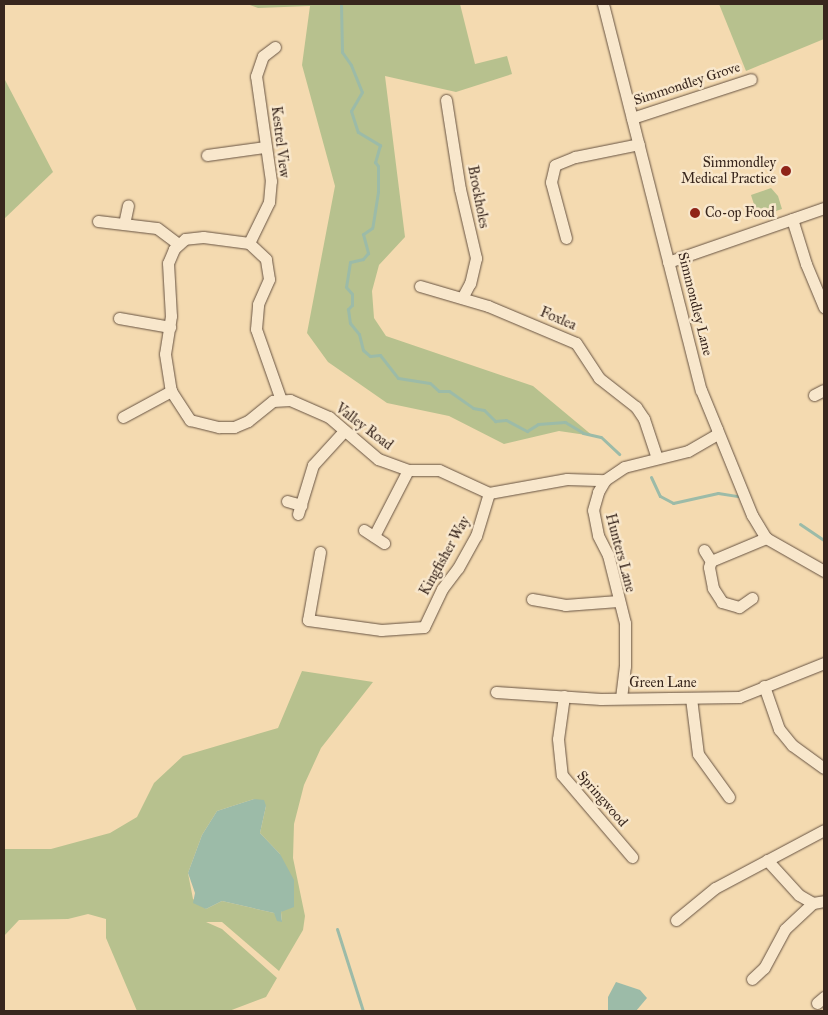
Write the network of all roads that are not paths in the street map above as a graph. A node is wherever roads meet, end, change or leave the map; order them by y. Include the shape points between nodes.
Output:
1 (603, 4) edge
2 (275, 47) dead end
3 (751, 79) dead end
4 (446, 100) dead end
5 (632, 118) junction
6 (639, 144) junction
7 (265, 146) junction
8 (207, 155) dead end
9 (128, 205) dead end
10 (824, 208) edge
11 (792, 219) junction
12 (98, 221) dead end
13 (124, 224) junction
14 (566, 238) dead end
15 (178, 244) junction
16 (250, 244) junction
17 (668, 262) junction
18 (420, 286) dead end
19 (462, 298) junction
20 (824, 307) edge
21 (118, 318) dead end
22 (170, 327) junction
23 (171, 391) junction
24 (281, 400) junction
25 (123, 418) dead end
26 (344, 431) junction
27 (718, 434) junction
28 (656, 458) junction
29 (408, 470) junction
30 (604, 480) junction
31 (489, 493) junction
32 (287, 501) dead end
33 (374, 536) dead end
34 (766, 538) junction
35 (704, 550) dead end
36 (320, 552) dead end
37 (711, 561) junction
38 (824, 571) edge
39 (752, 598) dead end
40 (532, 600) dead end
41 (618, 601) junction
42 (824, 663) edge
43 (764, 686) junction
44 (496, 692) dead end
45 (564, 696) junction
46 (621, 698) junction
47 (691, 698) junction
48 (824, 768) edge
49 (729, 797) dead end
50 (824, 830) edge
51 (632, 857) dead end
52 (767, 860) junction
53 (819, 902) edge
54 (676, 920) dead end
55 (752, 979) dead end

1 - 5 street, Simmondley Lane
2 - 7 street, Kestrel View via 263,56 256,76
3 - 5 street, Simmondley Grove
4 - 19 street, Brockholes via 460,189 476,258 470,283
5 - 6 street, Simmondley Lane
6 - 14 street via 574,157 555,165 550,173 551,182
6 - 17 street, Simmondley Lane
7 - 8 street
7 - 16 street, Kestrel View via 272,181 268,202
9 - 13 street
10 - 11 street
11 - 17 street
11 - 20 street
12 - 13 street
13 - 15 street via 157,228
15 - 16 street via 193,237
15 - 22 street via 168,263
16 - 24 street via 266,259 269,269 269,280 258,304 256,329
17 - 27 street, Simmondley Lane via 701,390
18 - 19 street, Foxlea
19 - 28 street, Foxlea via 576,342 599,378 630,400 640,413
21 - 22 street
22 - 23 street via 165,354
23 - 24 street via 190,420 219,427 234,427 248,421 273,401
23 - 25 street
24 - 26 street, Valley Road via 296,401 312,408 329,417
26 - 29 street, Valley Road via 378,459
26 - 32 street via 313,466 300,510
27 - 28 street via 688,451
27 - 34 street, Simmondley Lane via 752,515
28 - 30 street via 624,467
29 - 31 street, Valley Road via 439,470
29 - 33 street
30 - 31 street via 567,479
30 - 41 street, Hunters Lane via 593,510 598,535 608,555
31 - 36 street, Kingfisher Way via 476,536 442,589 424,627 381,630 308,620
34 - 37 street
34 - 38 street, Simmondley Lane
35 - 37 street
37 - 39 street via 713,588 722,602 739,606
40 - 41 street via 565,605
41 - 46 street, Hunters Lane via 625,622 626,666
42 - 43 street, Green Lane
43 - 47 street, Green Lane via 739,697
43 - 48 street via 779,730 792,745
44 - 45 street, Green Lane
45 - 46 street, Green Lane
45 - 51 street, Springwood via 558,739 562,775
46 - 47 street, Green Lane
47 - 49 street via 698,754
50 - 52 street
52 - 53 street via 782,879
52 - 54 street via 716,888
53 - 55 street via 785,929 764,968

